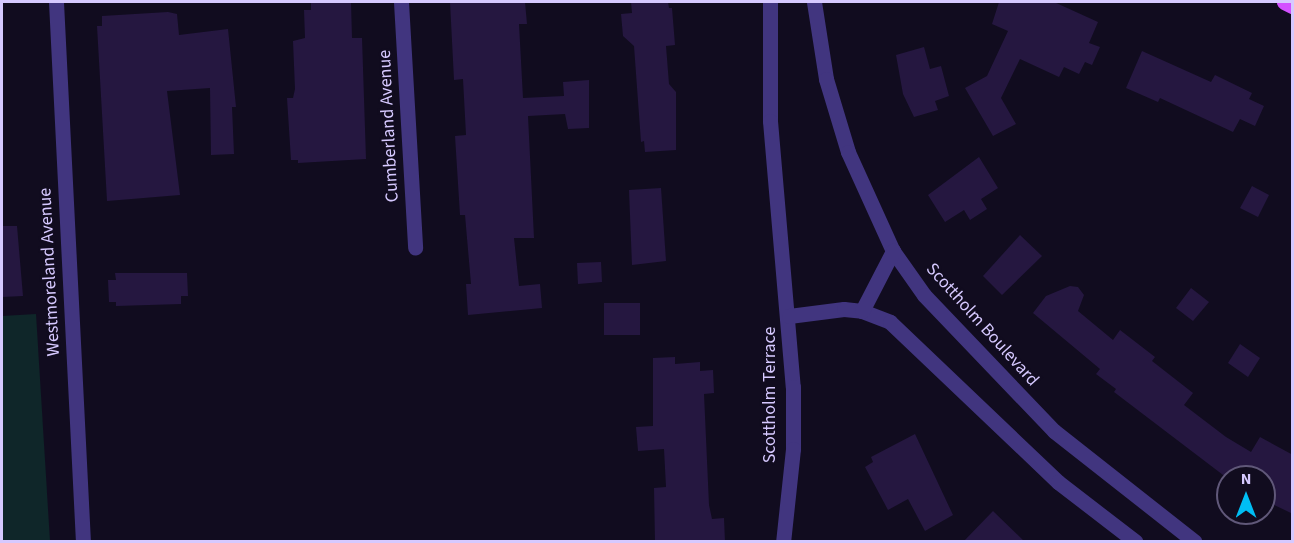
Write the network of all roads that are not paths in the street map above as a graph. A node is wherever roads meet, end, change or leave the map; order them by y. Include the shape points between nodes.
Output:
1 (56, 2) edge
2 (402, 2) edge
3 (770, 2) edge
4 (814, 2) edge
5 (1284, 2) edge
6 (1293, 6) edge
7 (415, 248) dead end
8 (892, 251) junction
9 (862, 311) junction
10 (789, 316) junction
11 (786, 509) junction
12 (83, 542) edge
13 (783, 542) edge
14 (792, 542) edge
15 (1136, 542) edge
16 (1195, 542) edge

1 - 12 street, Westmoreland Avenue
2 - 7 street, Cumberland Avenue
3 - 10 street via 770,121
4 - 8 street, Scottholm Boulevard via 826,79 848,152
5 - 6 main road
8 - 9 street
8 - 16 street, Scottholm Boulevard via 924,295 1054,431
9 - 10 street, Scottholm Terrace via 844,309
9 - 15 street via 890,322 1058,482
10 - 11 street, Scottholm Terrace via 793,449
11 - 13 street, Scottholm Terrace
11 - 14 street

